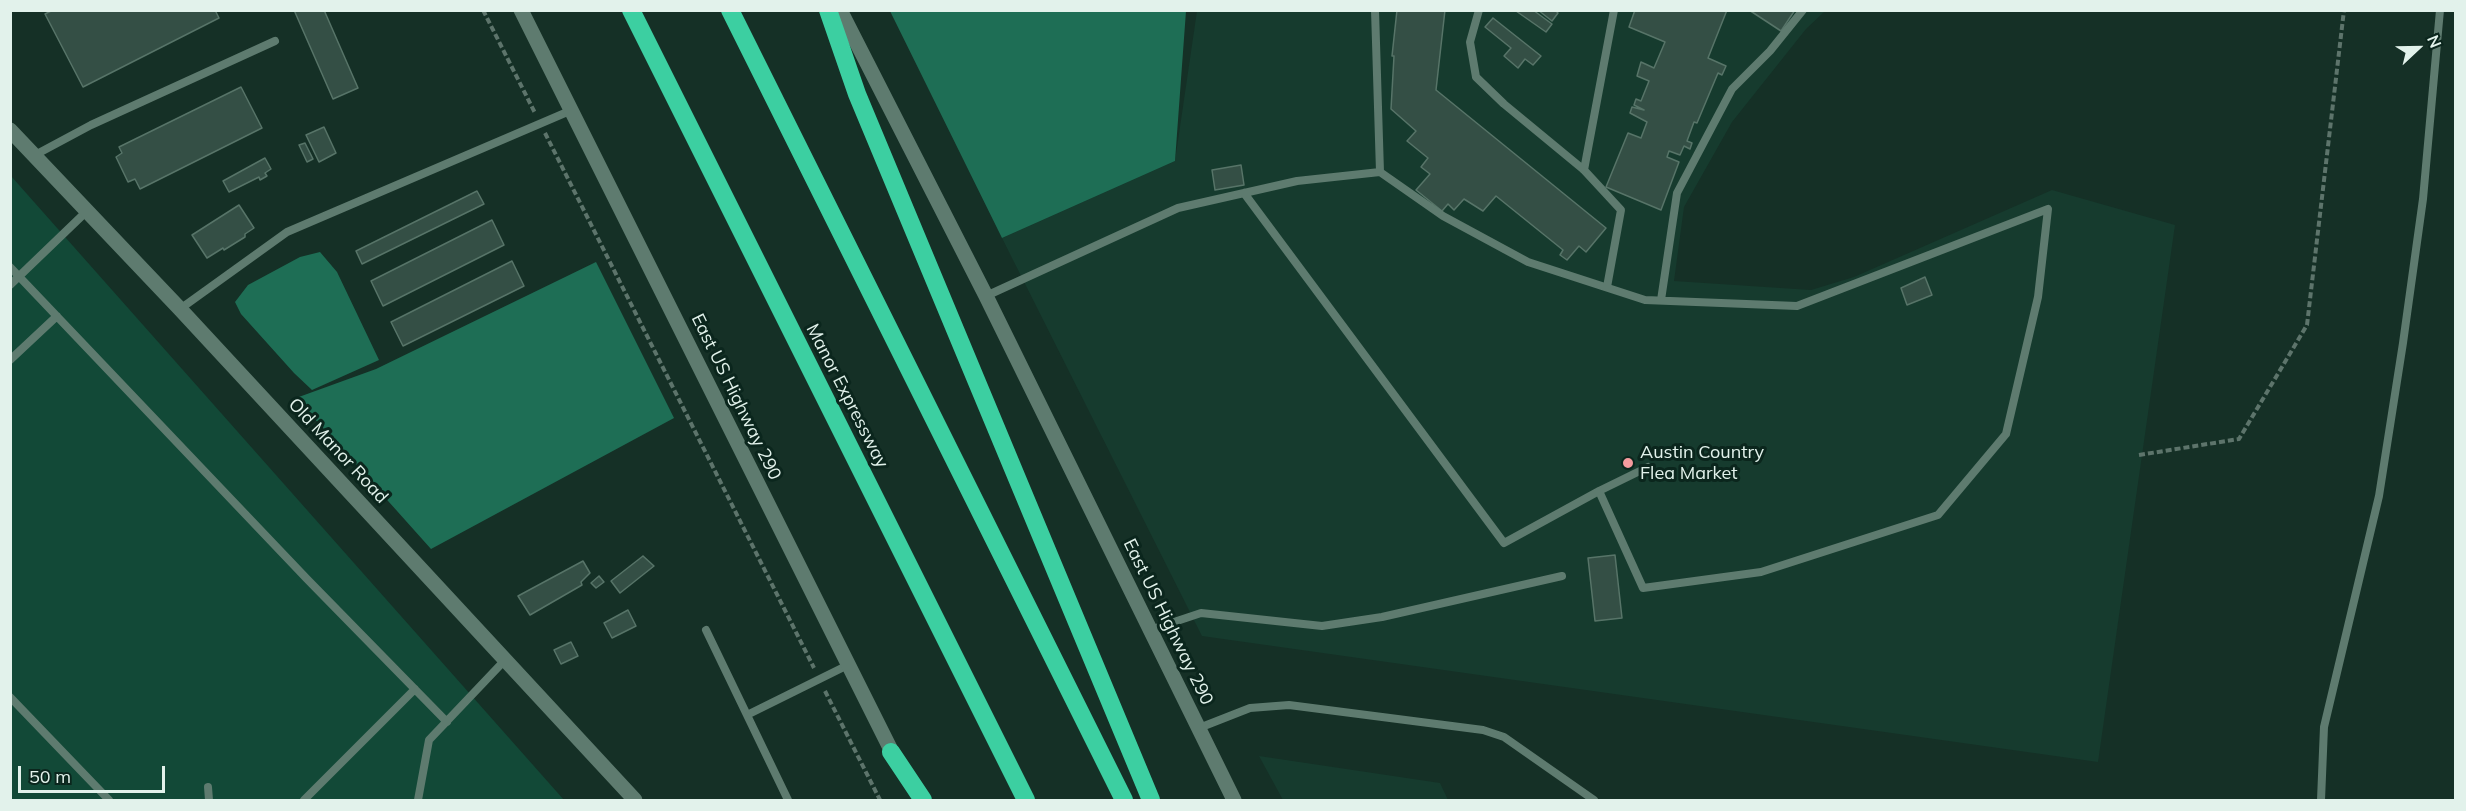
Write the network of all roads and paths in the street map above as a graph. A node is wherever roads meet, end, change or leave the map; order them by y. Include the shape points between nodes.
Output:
1 (483, 10) edge
2 (521, 10) edge
3 (631, 10) edge
4 (730, 10) edge
5 (828, 10) edge
6 (840, 10) edge
7 (1375, 10) edge
8 (1479, 10) edge
9 (1614, 10) edge
10 (1803, 10) edge
11 (2344, 10) edge
12 (2440, 10) edge
13 (274, 41) dead end
14 (572, 110) junction
15 (541, 124) junction
16 (10, 129) edge
17 (35, 155) junction
18 (1584, 170) junction
19 (1380, 172) junction
20 (1244, 193) junction
21 (87, 211) junction
22 (10, 267) edge
23 (19, 277) junction
24 (10, 285) edge
25 (1607, 287) junction
26 (986, 296) junction
27 (1660, 300) junction
28 (180, 309) junction
29 (57, 316) junction
30 (10, 360) edge
31 (2139, 455) dead end
32 (1648, 467) dead end
33 (1599, 490) junction
34 (1562, 576) dead end
35 (706, 630) dead end
36 (1150, 630) junction
37 (505, 660) junction
38 (848, 665) junction
39 (819, 679) junction
40 (415, 689) junction
41 (10, 697) edge
42 (747, 715) junction
43 (447, 722) junction
44 (1199, 728) junction
45 (891, 752) junction
46 (208, 787) dead end
47 (109, 801) edge
48 (210, 801) edge
49 (304, 801) edge
50 (418, 801) edge
51 (634, 801) edge
52 (788, 801) edge
53 (880, 801) edge
54 (916, 801) edge
55 (923, 801) edge
56 (1026, 801) edge
57 (1124, 801) edge
58 (1151, 801) edge
59 (1234, 801) edge
60 (1594, 801) edge
61 (2321, 801) edge

1 - 15 path
2 - 14 main road, East US Highway 290
3 - 56 highway, Manor Expressway
4 - 57 highway
5 - 58 highway via 857,94
6 - 26 main road, East US Highway 290
7 - 19 lane
8 - 18 lane via 1470,42 1476,77
9 - 18 lane
10 - 27 lane via 1770,51 1732,88 1677,193
11 - 31 path via 2307,325 2239,440
12 - 61 lane via 2403,343 2379,496 2324,727
13 - 17 lane
14 - 15 lane
14 - 38 main road, East US Highway 290
15 - 28 lane via 287,232
15 - 39 path
16 - 17 main road, Old Manor Road
17 - 21 main road, Old Manor Road
18 - 25 lane via 1621,210
19 - 20 lane via 1297,181
19 - 25 lane via 1443,216 1528,262
20 - 26 lane via 1178,208
20 - 33 lane via 1504,543
21 - 23 lane
21 - 28 main road, Old Manor Road
22 - 23 lane
23 - 24 lane
23 - 29 lane
25 - 27 lane via 1645,300
26 - 36 main road, East US Highway 290
27 - 33 lane via 1797,306 2048,209 2038,297 2006,434 1938,515 1761,572 1643,588
28 - 37 main road, Old Manor Road
29 - 30 lane
29 - 40 lane
32 - 33 lane
34 - 36 lane via 1382,617 1322,626 1201,613
35 - 42 lane
36 - 44 main road, East US Highway 290
37 - 43 lane
37 - 51 main road, Old Manor Road
38 - 39 lane
38 - 45 main road, East US Highway 290
39 - 42 lane
39 - 53 path
40 - 43 lane
40 - 49 lane
41 - 47 lane
42 - 52 lane
43 - 50 lane via 429,740
44 - 59 main road, East US Highway 290
44 - 60 lane via 1250,708 1289,705 1483,730 1504,737
45 - 54 main road, East US Highway 290
45 - 55 highway
46 - 48 lane

